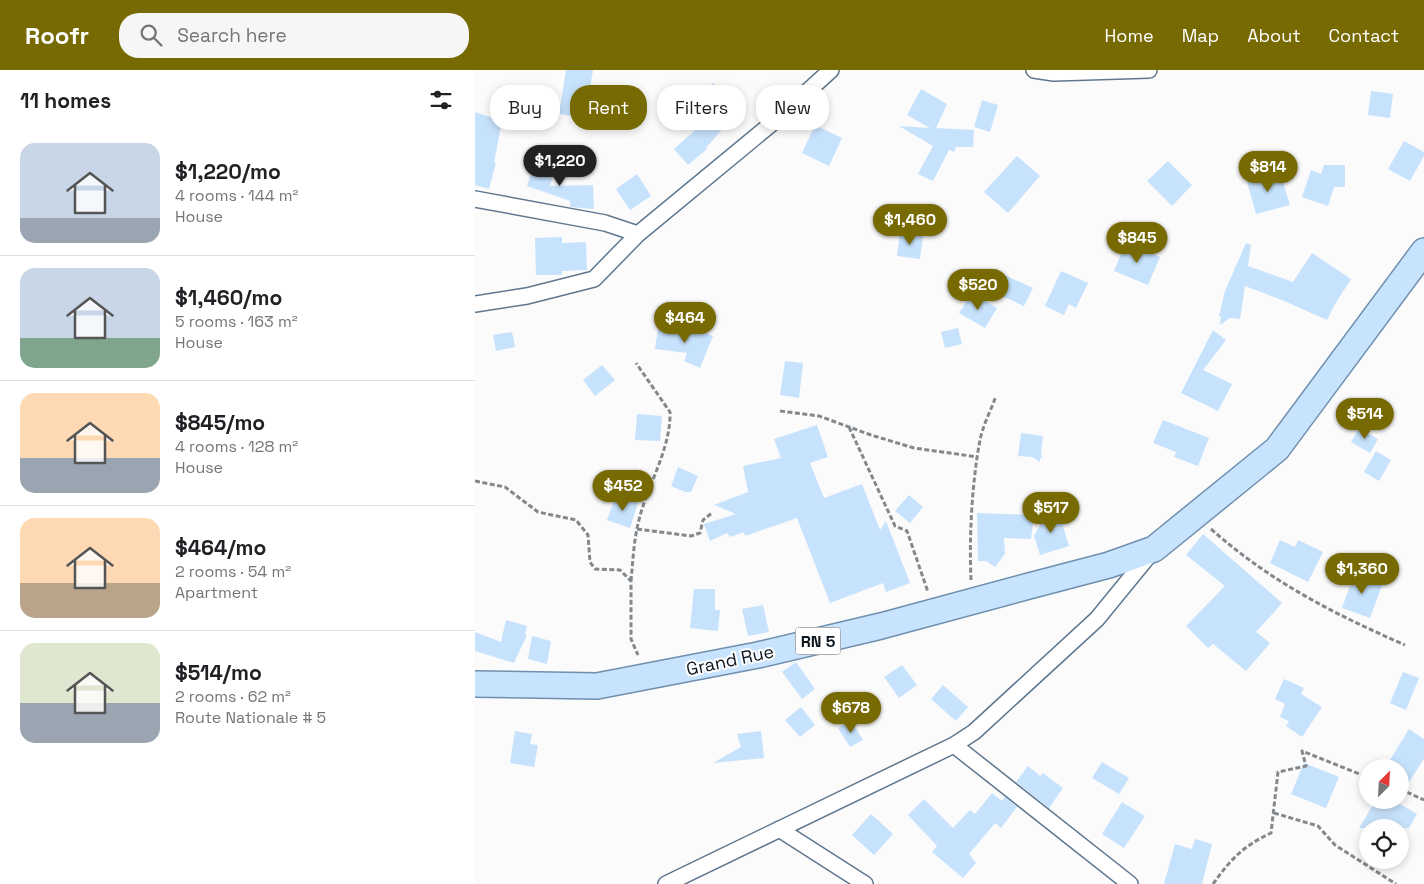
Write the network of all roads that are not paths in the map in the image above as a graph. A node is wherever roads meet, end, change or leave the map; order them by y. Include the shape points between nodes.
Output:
1 (831, 70) edge
2 (1034, 70) edge
3 (1149, 70) edge
4 (475, 199) edge
5 (637, 234) junction
6 (1424, 251) edge
7 (475, 304) edge
8 (1154, 549) junction
9 (475, 684) edge
10 (954, 745) junction
11 (779, 829) junction
12 (666, 884) edge
13 (865, 884) edge
14 (1130, 884) edge

1 - 5 street via 776,120
2 - 3 street via 1054,73
4 - 5 street via 605,223
5 - 7 street via 594,279 527,296
6 - 8 main road, RN 5 via 1277,449
8 - 9 main road, Grand Rue / RN 5 via 1109,565 972,602 758,655 597,686
8 - 10 street via 1097,620 974,732
10 - 11 street
10 - 14 street
11 - 12 street
11 - 13 street

